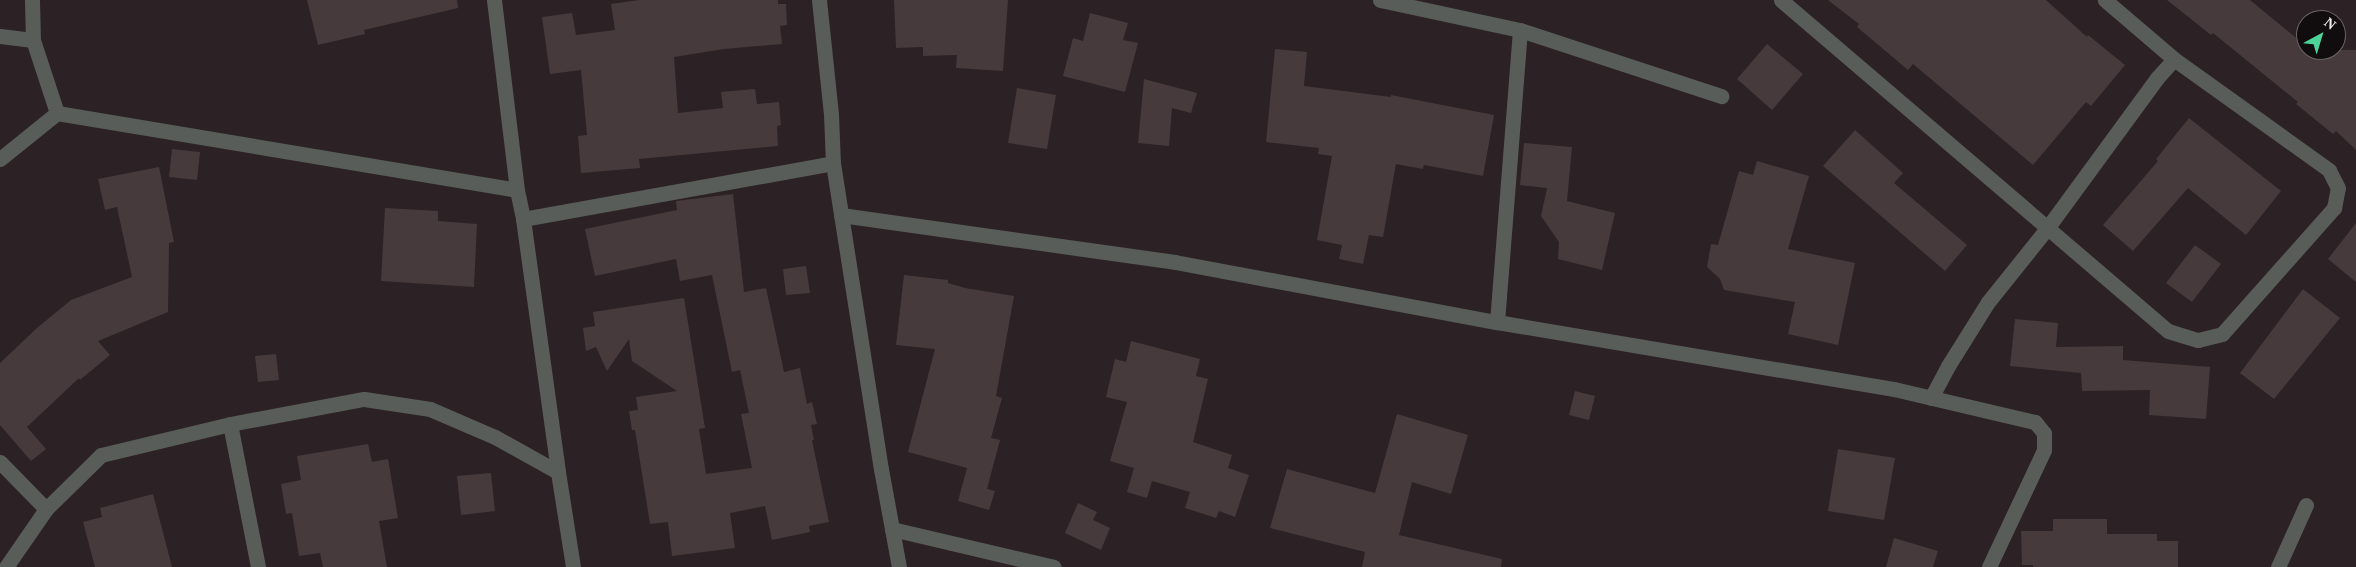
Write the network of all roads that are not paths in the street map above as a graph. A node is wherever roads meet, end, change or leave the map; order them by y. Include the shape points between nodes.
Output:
1 (32, 0) edge
2 (494, 0) edge
3 (819, 0) edge
4 (1380, 0) edge
5 (1782, 0) edge
6 (2105, 0) edge
7 (1520, 30) junction
8 (0, 36) edge
9 (34, 40) junction
10 (2174, 59) junction
11 (1721, 96) dead end
12 (57, 113) junction
13 (0, 159) edge
14 (833, 163) junction
15 (517, 190) junction
16 (840, 215) junction
17 (523, 219) junction
18 (2048, 227) junction
19 (1497, 322) junction
20 (1932, 398) junction
21 (230, 424) junction
22 (0, 462) edge
23 (558, 472) junction
24 (2306, 505) dead end
25 (46, 509) junction
26 (892, 529) junction
27 (6, 567) edge
28 (258, 567) edge
29 (573, 567) edge
30 (899, 567) edge
31 (1054, 567) edge
32 (1989, 567) edge
33 (2278, 567) edge

1 - 9 street
2 - 15 street
3 - 14 street
4 - 7 street
5 - 18 street
6 - 10 street
7 - 11 street
7 - 19 street
8 - 9 street
9 - 12 street
10 - 18 street
10 - 18 street via 2329,170 2338,188 2334,208 2222,334 2198,340 2168,330
12 - 13 street
12 - 15 street
14 - 16 street
14 - 17 street
15 - 17 street
16 - 19 street via 1175,262
16 - 26 street
17 - 23 street
18 - 20 street via 1988,302
19 - 20 street
20 - 32 street via 2034,422 2044,433 2044,450
21 - 23 street via 364,399 430,409 495,437
21 - 25 street via 101,455
21 - 28 street
22 - 25 street
23 - 29 street
24 - 33 street
25 - 27 street
26 - 30 street
26 - 31 street

